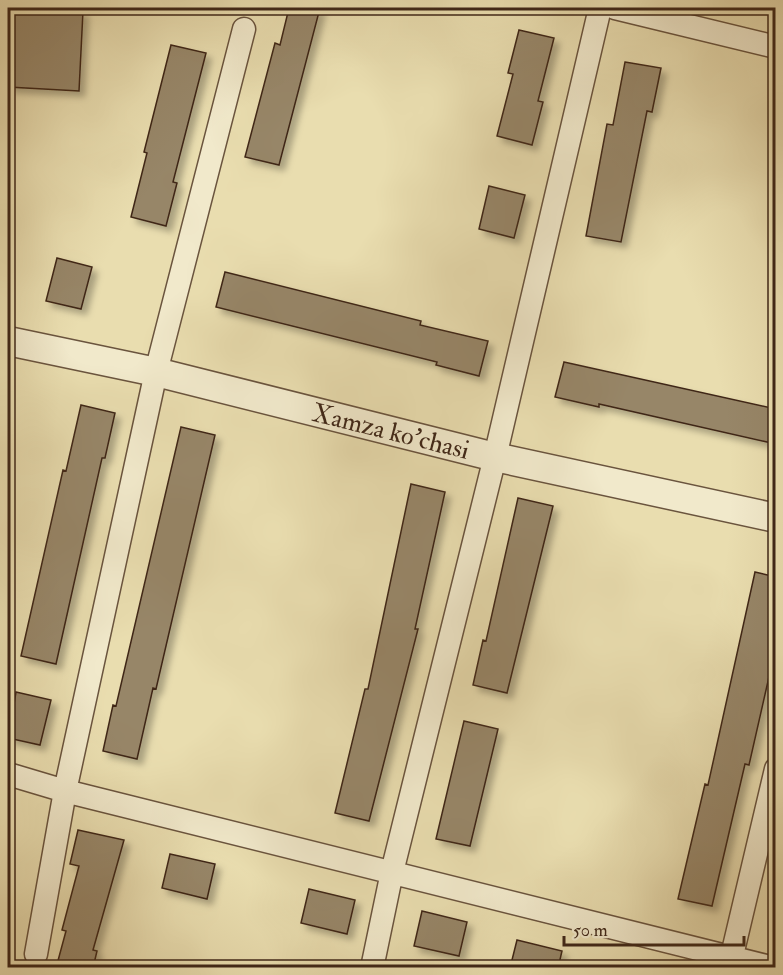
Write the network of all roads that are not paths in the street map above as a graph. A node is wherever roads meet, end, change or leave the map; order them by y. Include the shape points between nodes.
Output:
1 (600, 8) edge
2 (615, 8) edge
3 (244, 29) dead end
4 (776, 47) edge
5 (8, 341) edge
6 (156, 372) junction
7 (495, 456) junction
8 (776, 518) edge
9 (776, 769) edge
10 (8, 774) edge
11 (65, 791) junction
12 (392, 872) junction
13 (36, 954) dead end
14 (730, 961) edge
15 (372, 968) edge
16 (774, 968) edge

1 - 7 street
2 - 4 street
3 - 6 street
5 - 6 street, Xamza ko'chasi
6 - 7 street, Xamza ko'chasi
6 - 11 street
7 - 8 street, Xamza ko'chasi
7 - 12 street
9 - 14 street
10 - 11 street
11 - 12 street
11 - 13 street
12 - 14 street
12 - 15 street
14 - 16 street

